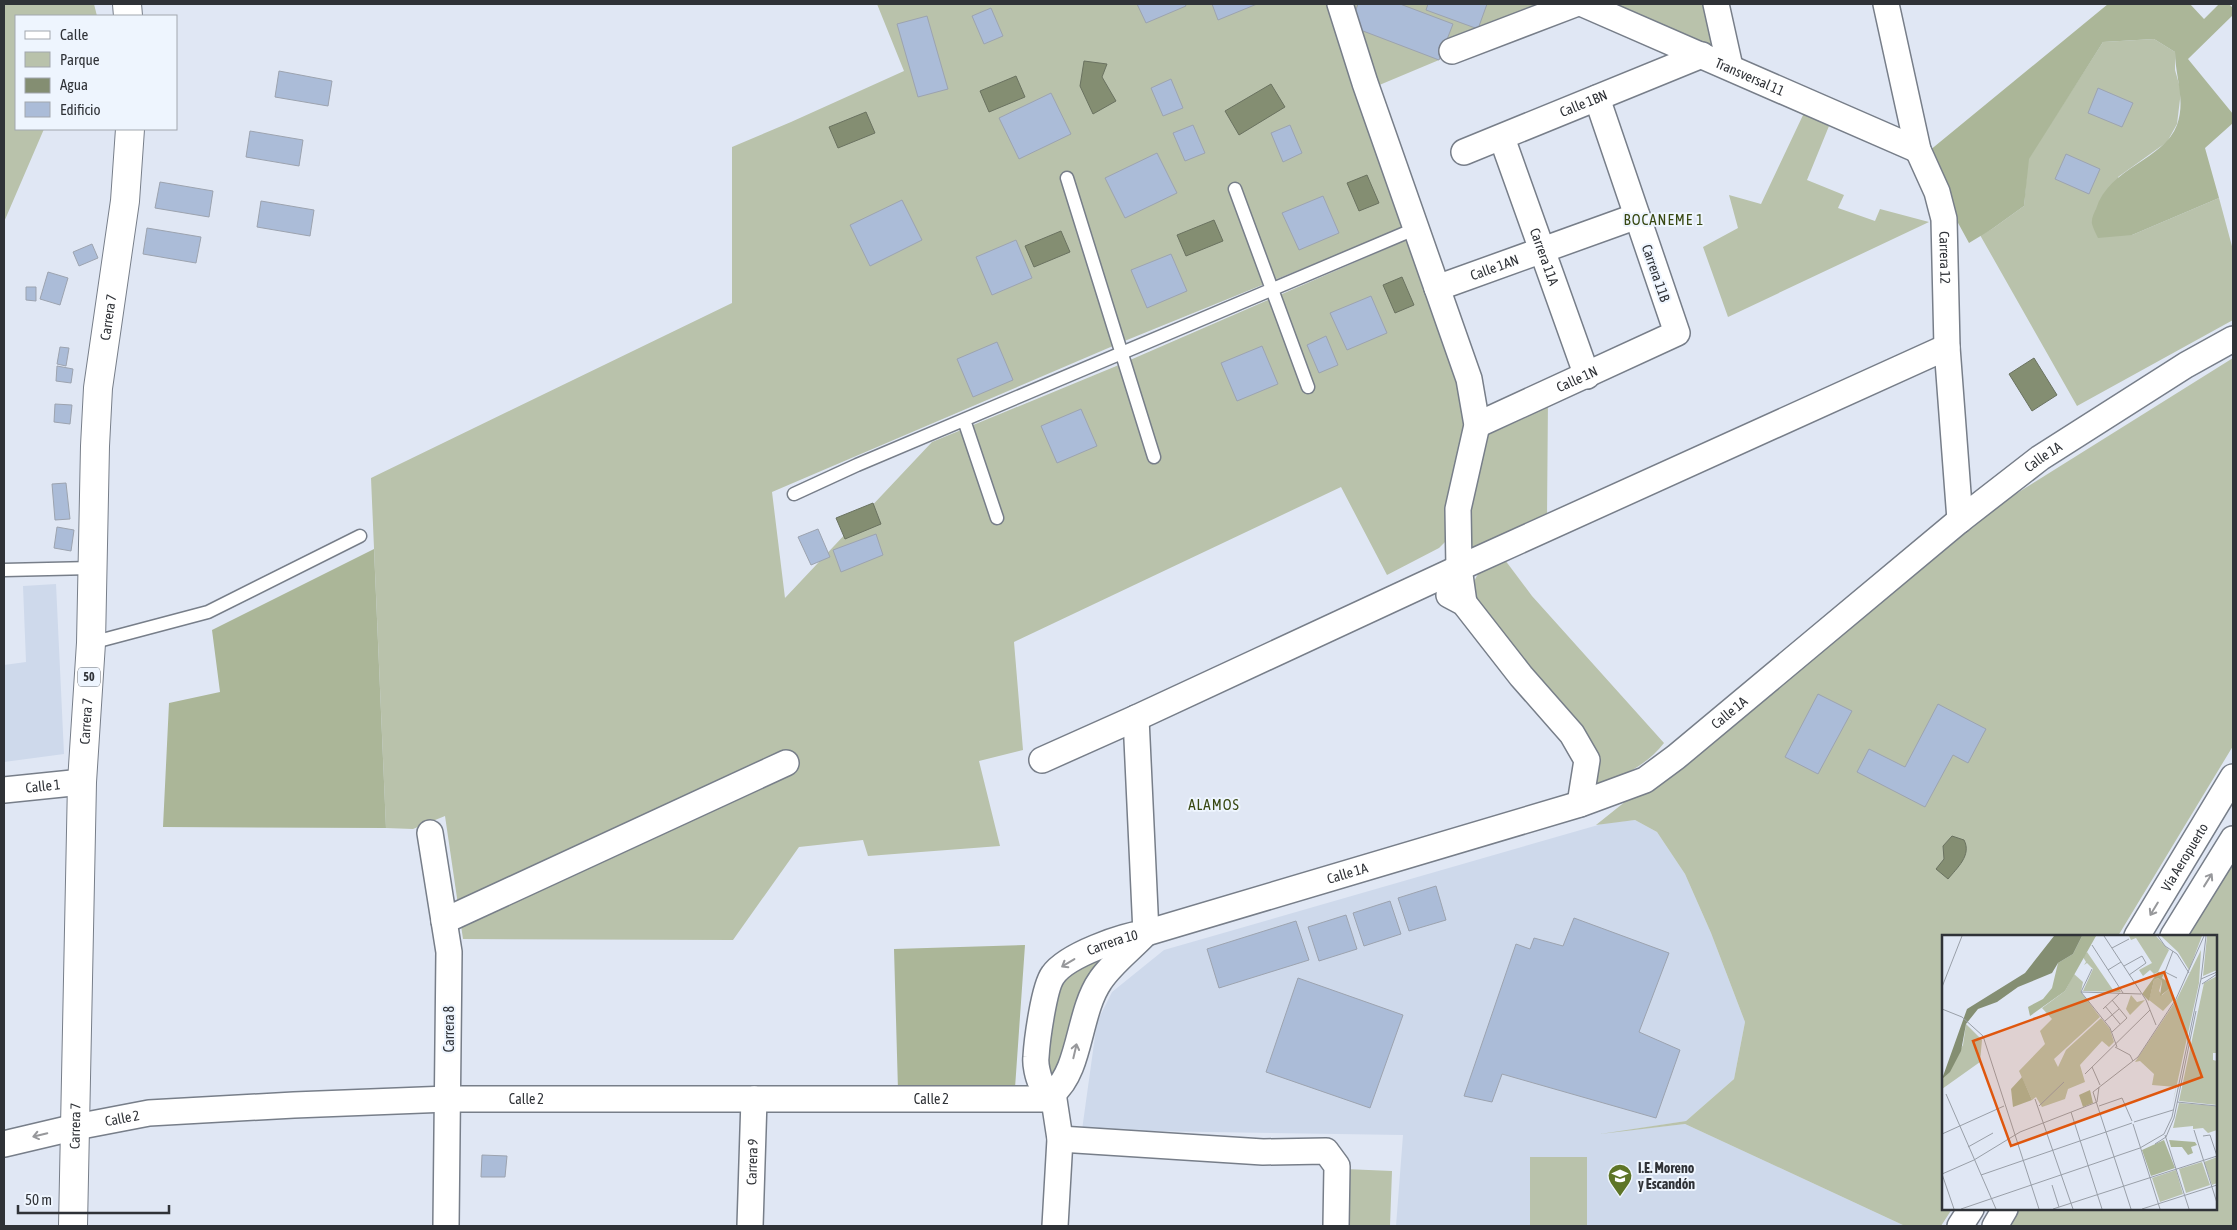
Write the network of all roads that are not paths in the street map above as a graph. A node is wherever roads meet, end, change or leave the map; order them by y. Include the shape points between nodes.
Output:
1 (1340, 4) edge
2 (1574, 4) edge
3 (1583, 4) edge
4 (1716, 4) edge
5 (1886, 4) edge
6 (1452, 51) dead end
7 (1702, 55) junction
8 (1730, 66) junction
9 (1597, 98) junction
10 (130, 130) edge
11 (1502, 138) junction
12 (1918, 150) junction
13 (1464, 152) dead end
14 (1067, 178) dead end
15 (1235, 190) dead end
16 (1637, 216) junction
17 (1417, 228) junction
18 (1542, 250) junction
19 (1437, 288) junction
20 (1272, 290) junction
21 (1677, 333) joint
22 (2233, 339) edge
23 (1947, 347) junction
24 (1122, 354) junction
25 (1587, 376) junction
26 (1308, 387) dead end
27 (964, 420) junction
28 (1476, 425) junction
29 (1154, 457) dead end
30 (794, 494) dead end
31 (997, 518) dead end
32 (1960, 520) junction
33 (360, 536) dead end
34 (92, 568) junction
35 (1459, 568) junction
36 (4, 570) edge
37 (1427, 582) junction
38 (1464, 603) junction
39 (91, 643) junction
40 (1136, 718) junction
41 (1042, 760) dead end
42 (786, 763) dead end
43 (2233, 777) edge
44 (82, 782) junction
45 (4, 790) edge
46 (1580, 804) junction
47 (430, 833) dead end
48 (2233, 839) edge
49 (444, 921) junction
50 (1146, 933) junction
51 (2138, 935) edge
52 (2174, 935) edge
53 (1053, 1096) junction
54 (448, 1099) junction
55 (754, 1099) junction
56 (76, 1127) junction
57 (1060, 1139) junction
58 (4, 1144) edge
59 (1970, 1210) edge
60 (2005, 1210) edge
61 (73, 1226) edge
62 (446, 1226) edge
63 (750, 1226) edge
64 (1055, 1226) edge
65 (1336, 1226) edge
66 (1960, 1226) edge
67 (1995, 1226) edge

1 - 17 street
2 - 6 street
3 - 7 street, Transversal 11
4 - 8 street
5 - 12 street, Carrera 12
7 - 8 street, Transversal 11
7 - 9 street, Calle 1BN
8 - 12 street, Transversal 11
9 - 11 street, Calle 1BN
9 - 16 street, Carrera 11B
10 - 34 highway, Carrera 7 / 50 via 125,201 98,388
11 - 13 street, Calle 1BN
11 - 18 street, Carrera 11A
12 - 23 street, Carrera 12 via 1937,192 1944,219
14 - 24 lane
15 - 20 lane
16 - 18 street, Calle 1AN
16 - 21 street, Carrera 11B
17 - 19 street
17 - 20 lane
18 - 19 street, Calle 1AN
18 - 25 street, Carrera 11A
19 - 28 street via 1469,379
20 - 24 lane
20 - 26 lane
21 - 25 street, Calle 1N
22 - 32 street, Calle 1A via 2186,365 2040,458
23 - 32 street, Carrera 12
23 - 35 street
24 - 27 lane
24 - 29 lane
25 - 28 street, Calle 1N
27 - 30 lane
27 - 31 lane
28 - 35 street via 1458,509
32 - 46 street, Calle 1A via 1676,757 1645,780
33 - 39 lane via 208,612
34 - 36 lane
34 - 39 highway, Carrera 7 / 50
35 - 37 street
35 - 38 street
37 - 38 street
37 - 40 street
38 - 46 street via 1572,734 1587,760
39 - 44 highway, Carrera 7 / 50
40 - 41 street
40 - 50 street
42 - 49 street
43 -> 51 street, Vía Aeropuerto
44 - 45 street, Calle 1
44 - 56 highway, Carrera 7 / 50
46 - 50 street, Calle 1A
47 - 49 street, Carrera 8
52 -> 48 street
49 - 54 street, Carrera 8 via 449,952
53 -> 50 street, Carrera 10 via 1071,1067 1082,1021 1100,981
50 -> 53 street, Carrera 10 via 1097,946 1062,966 1053,975 1047,989 1036,1058 1042,1083
53 - 55 street, Calle 2
53 - 57 street, Carrera 10
54 - 55 street, Calle 2
54 - 56 street, Calle 2 via 149,1113
54 - 62 street, Carrera 8
55 - 63 street, Carrera 9
56 -> 58 street, Calle 2
56 - 61 highway, Carrera 7 / 50
57 - 64 street, Carrera 10
57 - 65 street via 1263,1152 1326,1151 1337,1166
59 - 66 street
60 - 67 street

